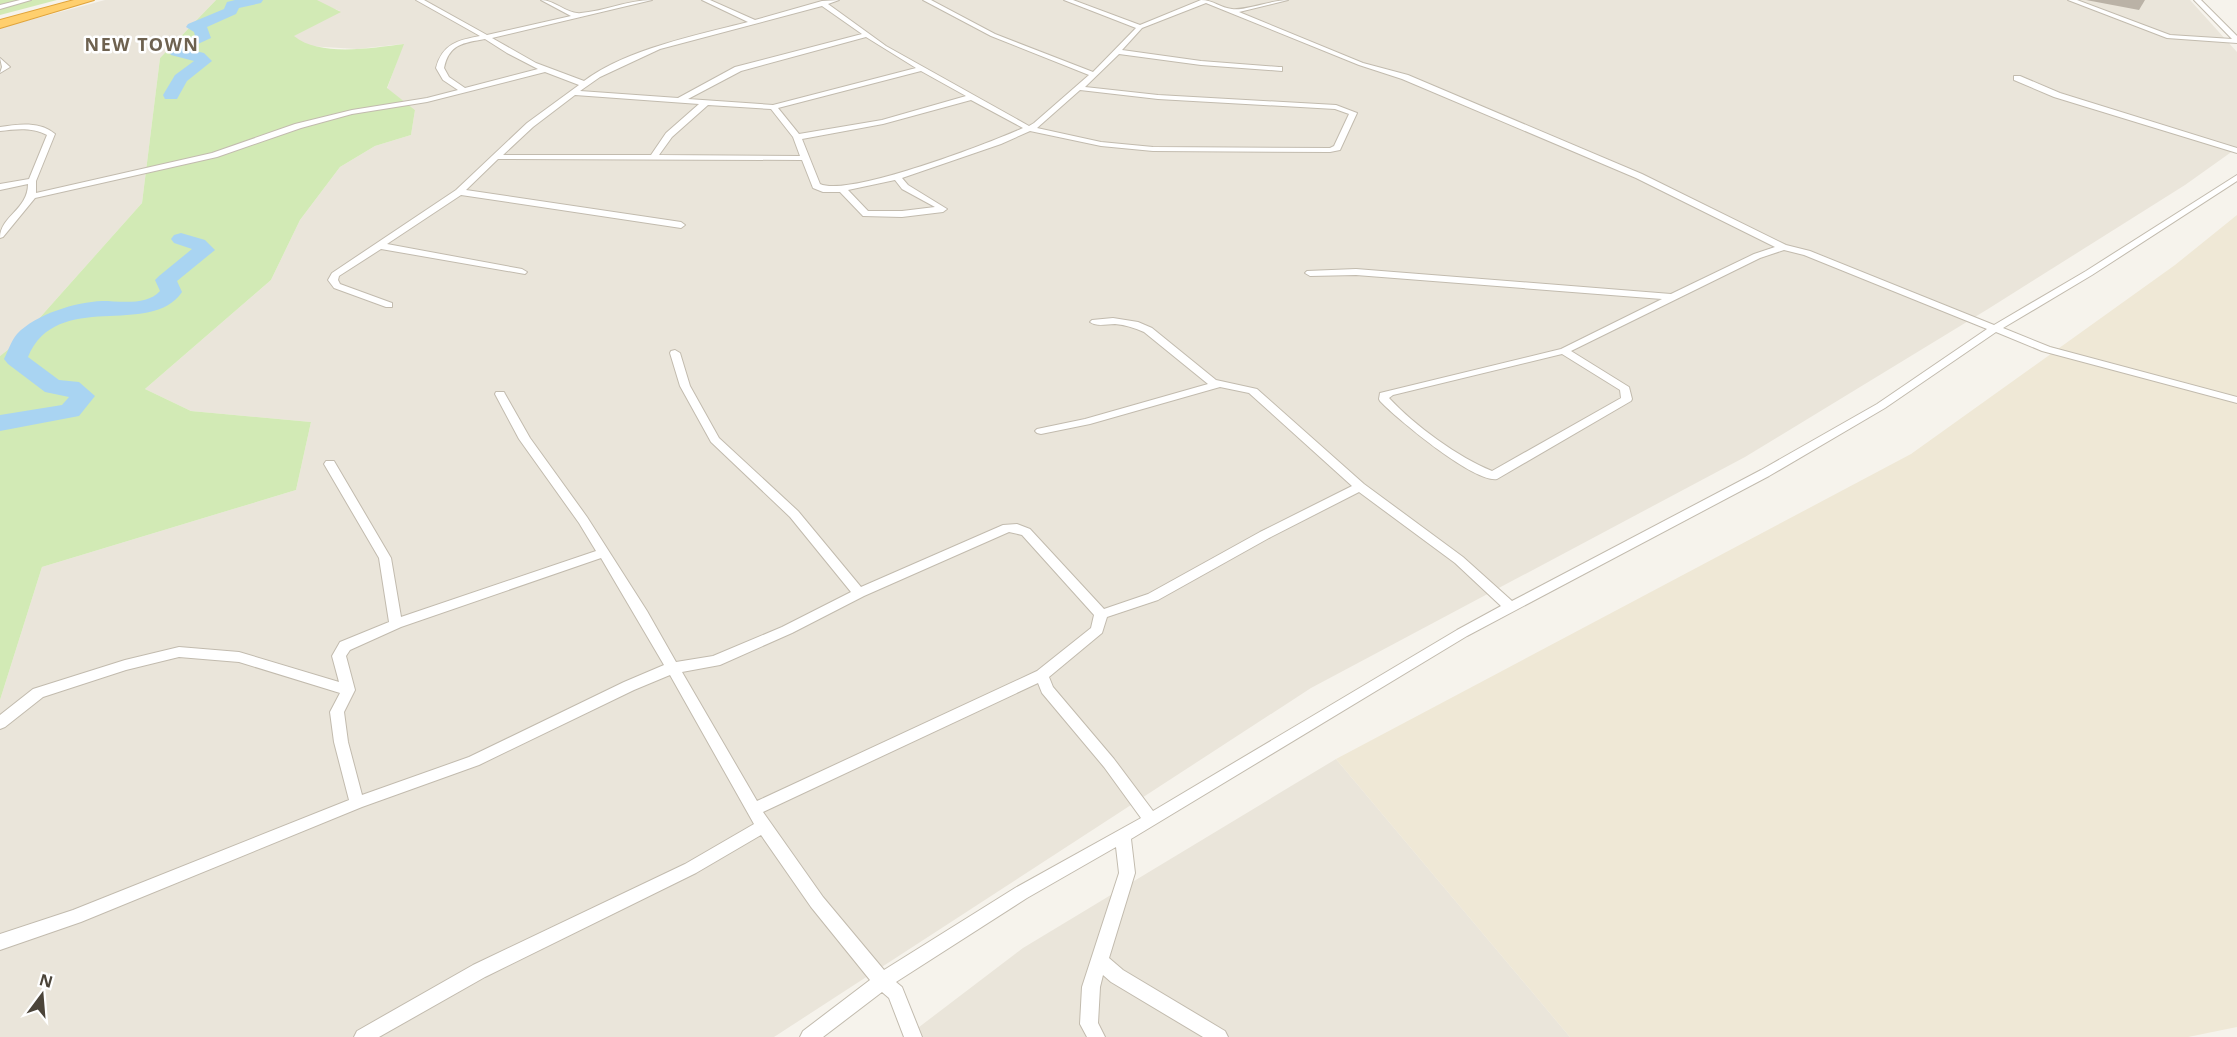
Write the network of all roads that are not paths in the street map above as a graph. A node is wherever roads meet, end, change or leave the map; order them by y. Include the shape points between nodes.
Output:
1 (28, 0) edge
2 (66, 0) edge
3 (88, 0) edge
4 (419, 0) edge
5 (544, 0) edge
6 (649, 0) edge
7 (705, 0) edge
8 (836, 0) edge
9 (926, 0) edge
10 (1067, 0) edge
11 (1205, 0) edge
12 (1285, 0) edge
13 (2070, 0) edge
14 (2197, 0) edge
15 (822, 3) junction
16 (0, 7) edge
17 (1235, 11) junction
18 (577, 16) junction
19 (0, 18) edge
20 (755, 22) junction
21 (0, 24) edge
22 (1140, 27) junction
23 (867, 35) junction
24 (486, 37) junction
25 (2237, 40) edge
26 (1118, 52) junction
27 (0, 60) edge
28 (922, 69) junction
29 (1279, 69) dead end
30 (543, 70) junction
31 (0, 71) edge
32 (1094, 75) junction
33 (2017, 78) dead end
34 (584, 84) junction
35 (1078, 87) junction
36 (464, 91) junction
37 (574, 93) junction
38 (972, 97) junction
39 (678, 101) junction
40 (705, 103) junction
41 (773, 107) junction
42 (1028, 128) junction
43 (0, 129) edge
44 (797, 137) junction
45 (2237, 151) edge
46 (495, 157) junction
47 (804, 158) junction
48 (652, 159) junction
49 (897, 177) junction
50 (2237, 177) edge
51 (32, 181) junction
52 (0, 187) edge
53 (842, 189) junction
54 (459, 192) junction
55 (32, 196) junction
56 (681, 225) dead end
57 (0, 234) edge
58 (381, 246) junction
59 (1783, 247) junction
60 (522, 272) dead end
61 (1310, 273) dead end
62 (1671, 297) junction
63 (389, 305) dead end
64 (1095, 322) dead end
65 (1994, 329) junction
66 (1564, 351) junction
67 (675, 353) dead end
68 (1218, 384) junction
69 (500, 394) dead end
70 (2237, 400) edge
71 (1041, 431) dead end
72 (330, 464) dead end
73 (1360, 486) junction
74 (603, 553) junction
75 (859, 593) junction
76 (1510, 607) junction
77 (1101, 614) junction
78 (396, 624) junction
79 (672, 668) junction
80 (1042, 675) junction
81 (348, 690) junction
82 (0, 723) edge
83 (357, 803) junction
84 (754, 810) junction
85 (1151, 820) junction
86 (763, 826) junction
87 (1123, 836) junction
88 (0, 942) edge
89 (1099, 960) junction
90 (882, 981) junction
91 (363, 1037) edge
92 (809, 1037) edge
93 (913, 1037) edge
94 (1096, 1037) edge
95 (1219, 1037) edge

1 - 16 street
2 - 19 highway
3 - 21 highway
4 - 24 street
5 - 18 street
6 - 18 street
7 - 20 street
8 - 15 street
9 - 32 street via 993,35
10 - 22 street
11 - 17 street
11 - 22 street
12 - 17 street
13 - 25 street via 2169,37
14 - 25 street
15 - 20 street
15 - 23 street
17 - 59 street via 1361,64 1405,77 1639,176
18 - 24 street
20 - 34 street via 631,58
22 - 26 street
23 - 28 street
23 - 39 street via 732,71
24 - 30 street
24 - 36 street via 450,46 441,57 440,69 446,78
26 - 29 street
26 - 32 street
27 - 31 street via 6,67
28 - 38 street
28 - 41 street
30 - 34 street
30 - 36 street
32 - 35 street
33 - 45 street via 2077,102
34 - 37 street
35 - 42 street via 1040,123
35 - 42 street via 1158,97 1336,107 1353,113 1336,148 1330,150 1125,147
36 - 55 street via 352,112 214,155
37 - 39 street
37 - 46 street
38 - 42 street
38 - 44 street via 883,122
39 - 40 street
40 - 41 street
40 - 48 street via 669,135
41 - 44 street
42 - 49 street
43 - 51 street via 34,128 51,134
44 - 47 street
46 - 48 street
46 - 54 street
47 - 48 street
47 - 53 street via 819,188
49 - 53 street
49 - 53 street via 905,187 943,209 866,214
50 - 65 street
51 - 52 street
51 - 55 street
54 - 56 street
54 - 58 street
55 - 57 street
58 - 60 street
58 - 63 street via 333,280 337,286
59 - 62 street
59 - 65 street via 1807,253
61 - 62 street via 1356,272
62 - 66 street
64 - 68 street via 1123,322 1148,330
65 - 70 street via 2106,367
65 - 76 street via 1881,406 1765,473
66 - 66 street via 1389,393 1384,399 1463,461 1493,476 1627,399 1625,389
67 - 75 street via 685,386 715,440 795,514
68 - 71 street
68 - 73 street via 1253,390
69 - 74 street via 529,445 558,482
72 - 78 street via 385,558
73 - 76 street via 1459,560
73 - 77 street via 1236,550 1169,590 1123,610
74 - 78 street
74 - 79 street
75 - 77 street via 1007,528 1017,528 1026,532
75 - 79 street via 715,661
76 - 85 street
77 - 80 street via 1097,630
78 - 81 street via 343,649 339,656
79 - 83 street via 474,761
79 - 84 street
80 - 84 street
80 - 85 street via 1047,689 1109,762
81 - 82 street via 239,657 178,652 38,693
81 - 83 street via 337,712
83 - 88 street via 75,917
84 - 86 street
85 - 87 street
86 - 90 street
86 - 91 street via 682,873 436,992
87 - 89 street via 1127,873
87 - 90 street via 1021,893
89 - 94 street via 1091,987 1089,1023
89 - 95 street via 1117,976
90 - 92 street
90 - 93 street via 896,993

